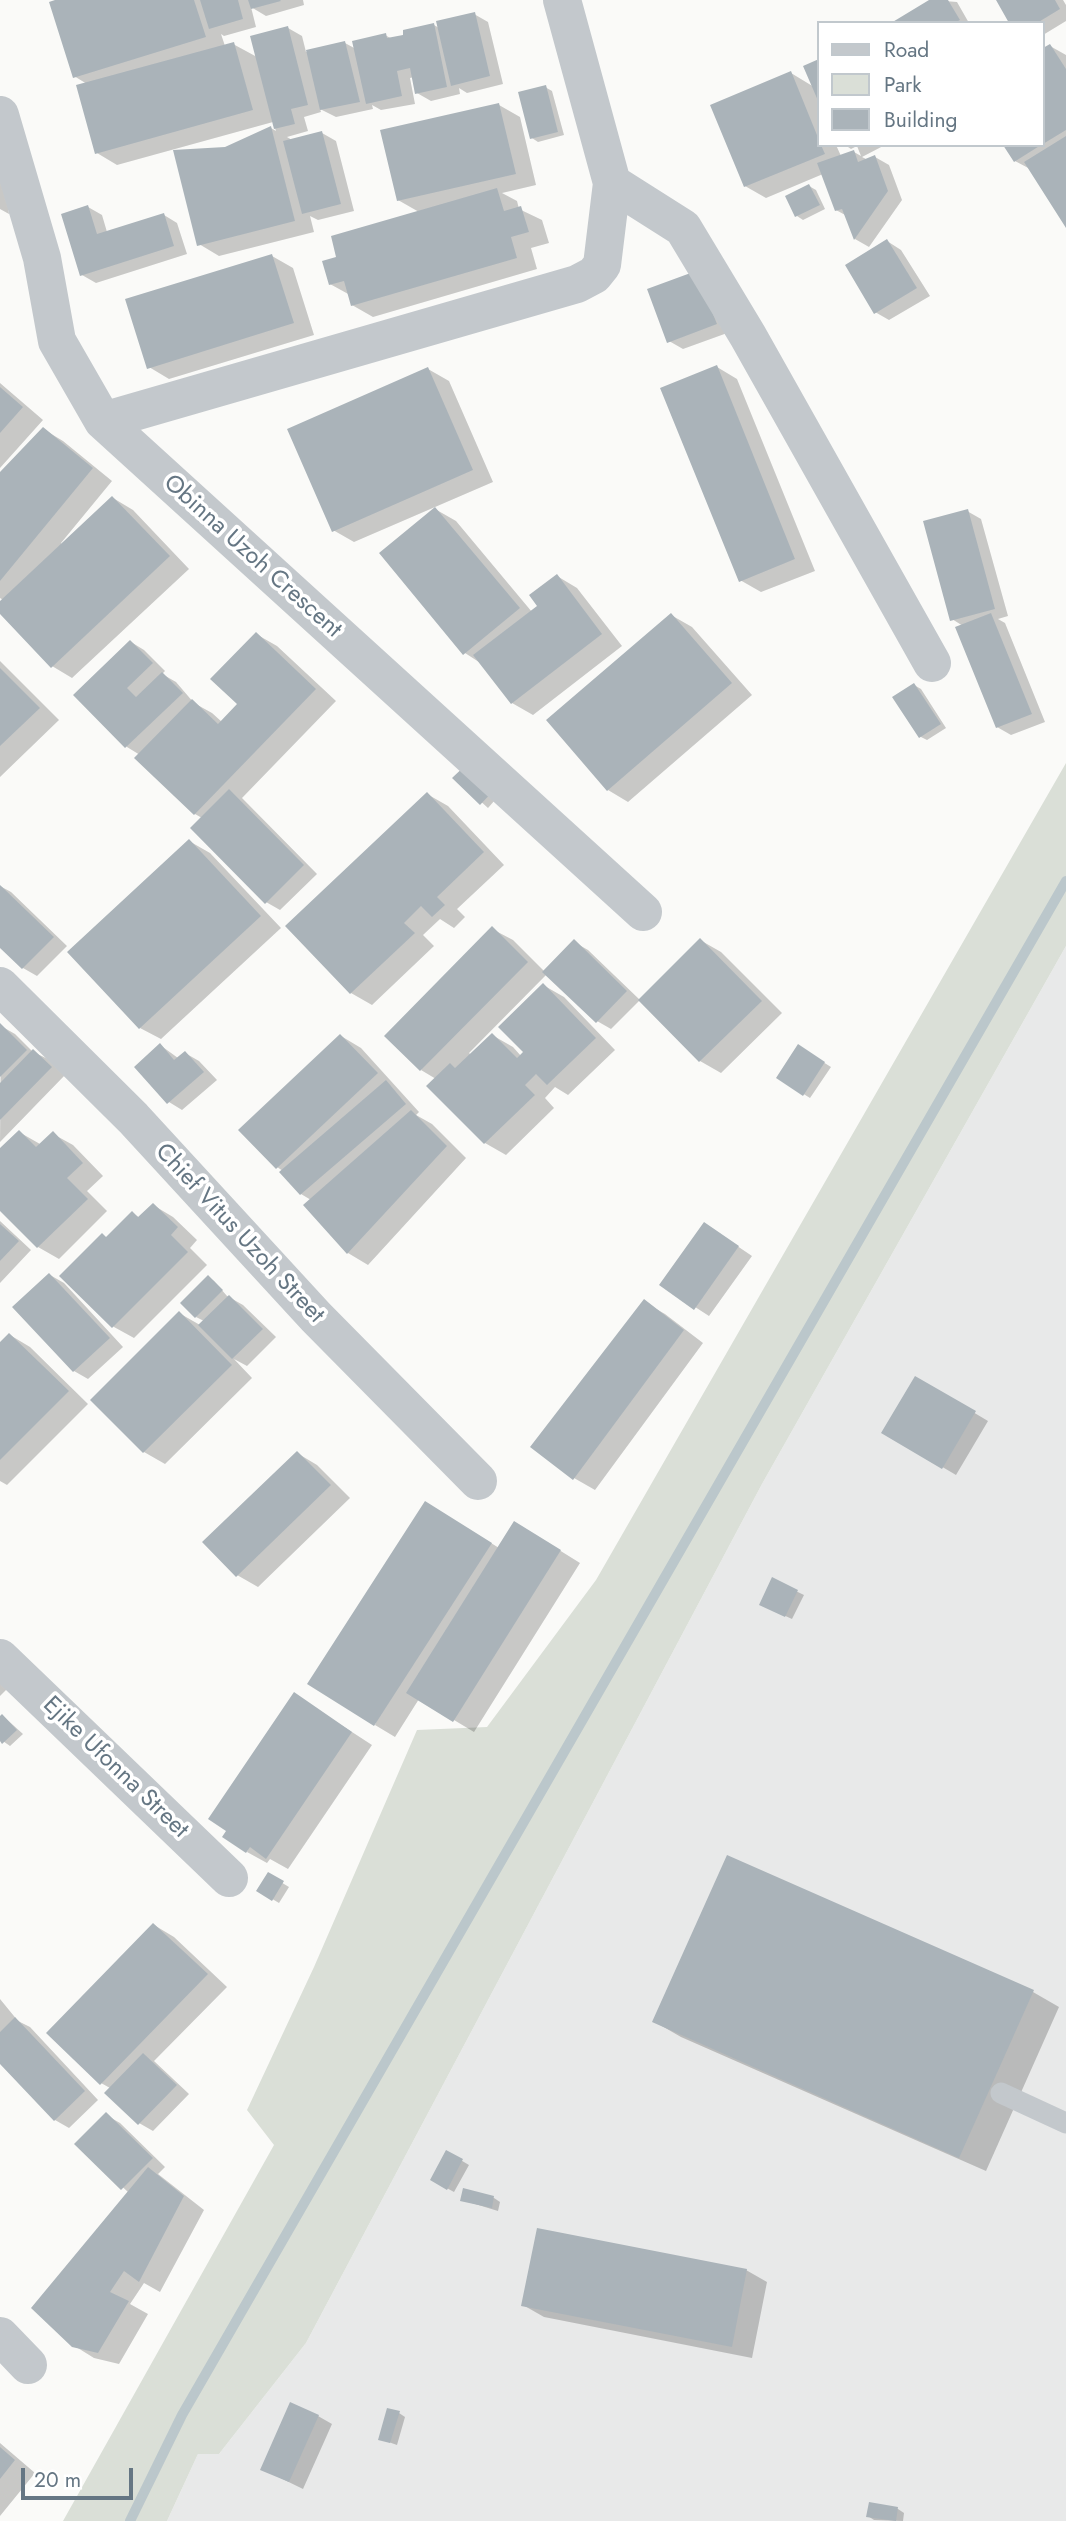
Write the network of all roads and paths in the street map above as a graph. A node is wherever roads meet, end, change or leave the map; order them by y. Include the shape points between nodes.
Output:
1 (562, 0) edge
2 (0, 114) edge
3 (612, 183) junction
4 (103, 421) junction
5 (932, 663) dead end
6 (643, 912) dead end
7 (0, 986) edge
8 (478, 1481) dead end
9 (0, 1658) edge
10 (229, 1878) dead end
11 (1001, 2093) dead end
12 (1066, 2123) edge
13 (0, 2336) edge
14 (28, 2365) dead end

1 - 3 street
2 - 4 street, Obinna Uzoh Crescent via 42,258 57,341
3 - 4 street via 602,265 577,284
3 - 5 street via 683,228
4 - 6 street, Obinna Uzoh Crescent
7 - 8 street, Chief Vitus Uzoh Street via 134,1118 316,1317
9 - 10 street, Ejike Ufonna Street
11 - 12 lane
13 - 14 street

